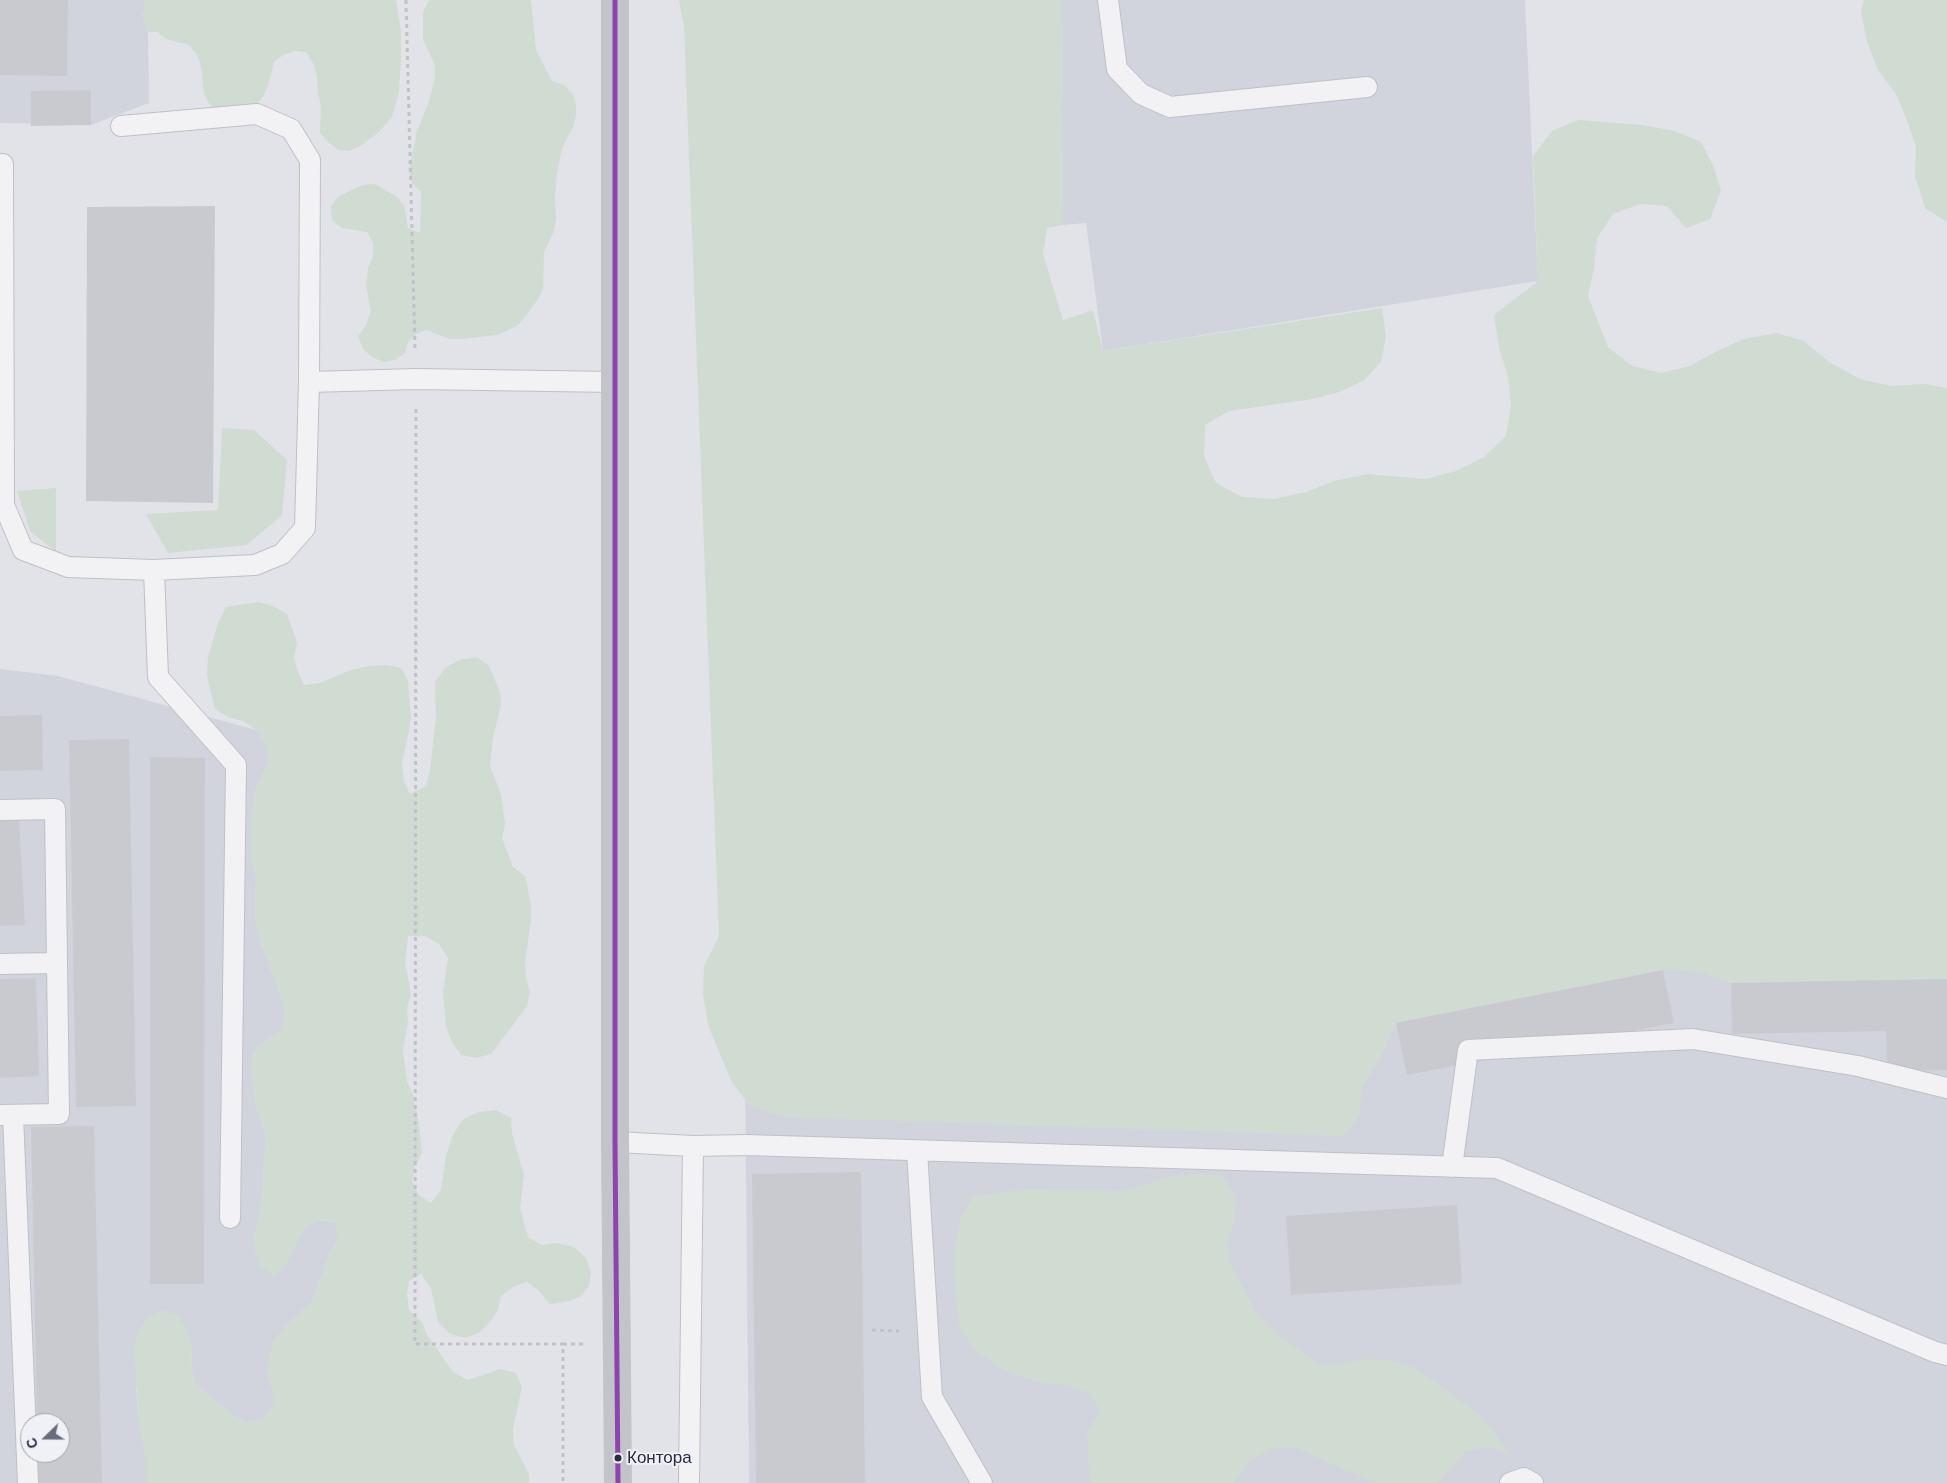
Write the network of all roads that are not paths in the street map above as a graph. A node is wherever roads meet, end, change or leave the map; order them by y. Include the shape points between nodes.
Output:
1 (615, 0) edge
2 (1108, 0) edge
3 (1367, 87) dead end
4 (121, 126) dead end
5 (3, 164) dead end
6 (309, 382) junction
7 (615, 382) junction
8 (154, 570) junction
9 (0, 810) edge
10 (56, 963) junction
11 (0, 964) edge
12 (1947, 1088) edge
13 (7, 1115) edge
14 (615, 1142) junction
15 (693, 1146) junction
16 (917, 1151) junction
17 (1452, 1167) junction
18 (230, 1218) dead end
19 (1947, 1355) edge
20 (28, 1483) edge
21 (618, 1483) edge
22 (689, 1483) edge
23 (982, 1483) edge
24 (1510, 1483) edge
25 (1533, 1483) edge

1 - 7 main road
2 - 3 lane via 1116,69 1141,94 1170,106
4 - 6 lane via 257,114 292,129 310,160
5 - 8 lane via 4,505 24,550 68,567
6 - 7 lane via 416,379
6 - 8 lane via 305,528 282,554 255,565
7 - 14 main road
8 - 18 lane via 158,677 236,765
9 - 10 lane via 55,809
10 - 11 lane
10 - 13 lane via 59,1114
12 - 17 lane via 1858,1066 1693,1039 1468,1050
13 - 20 lane
14 - 15 lane
14 - 21 main road
15 - 16 lane
15 - 22 lane
16 - 17 lane
16 - 23 lane via 932,1397
17 - 19 lane via 1497,1168
24 - 25 lane via 1524,1478

